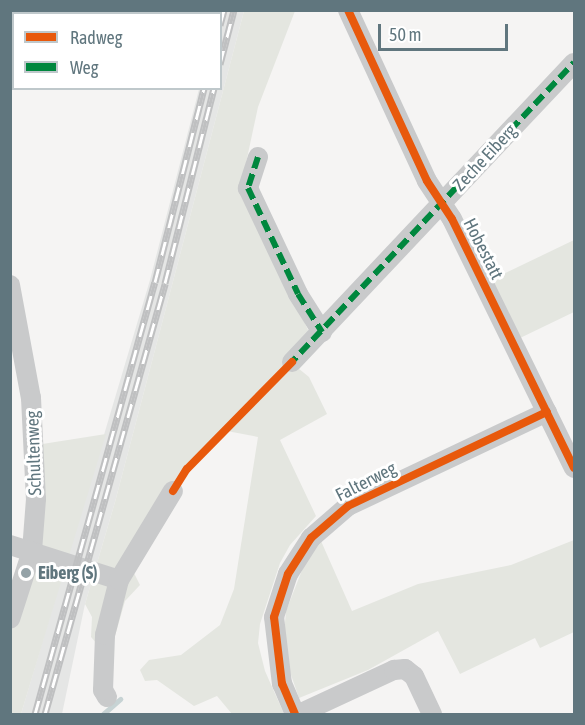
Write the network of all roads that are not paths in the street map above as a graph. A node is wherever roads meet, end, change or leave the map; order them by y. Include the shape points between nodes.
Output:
1 (348, 10) edge
2 (574, 63) edge
3 (258, 157) dead end
4 (441, 205) junction
5 (10, 285) edge
6 (322, 332) junction
7 (292, 362) dead end
8 (547, 412) junction
9 (574, 468) edge
10 (172, 491) dead end
11 (10, 545) edge
12 (32, 551) junction
13 (119, 580) junction
14 (10, 619) edge
15 (107, 697) dead end
16 (297, 714) edge
17 (432, 714) edge

1 - 4 street, Hobestatt
2 - 4 street, Zeche Eiberg
3 - 6 street via 248,188 298,294
4 - 6 street, Zeche Eiberg
4 - 8 street, Hobestatt
5 - 12 street, Schultenweg via 35,433
6 - 7 street, Zeche Eiberg
8 - 9 street, Hobestatt
8 - 16 street, Falterweg via 348,506 311,538 288,574 274,617 282,684
10 - 13 street
11 - 12 street
12 - 13 street
12 - 14 street, Schultenweg
13 - 15 street via 105,635 103,690
16 - 17 street, Falterweg via 394,670 405,669 414,676

